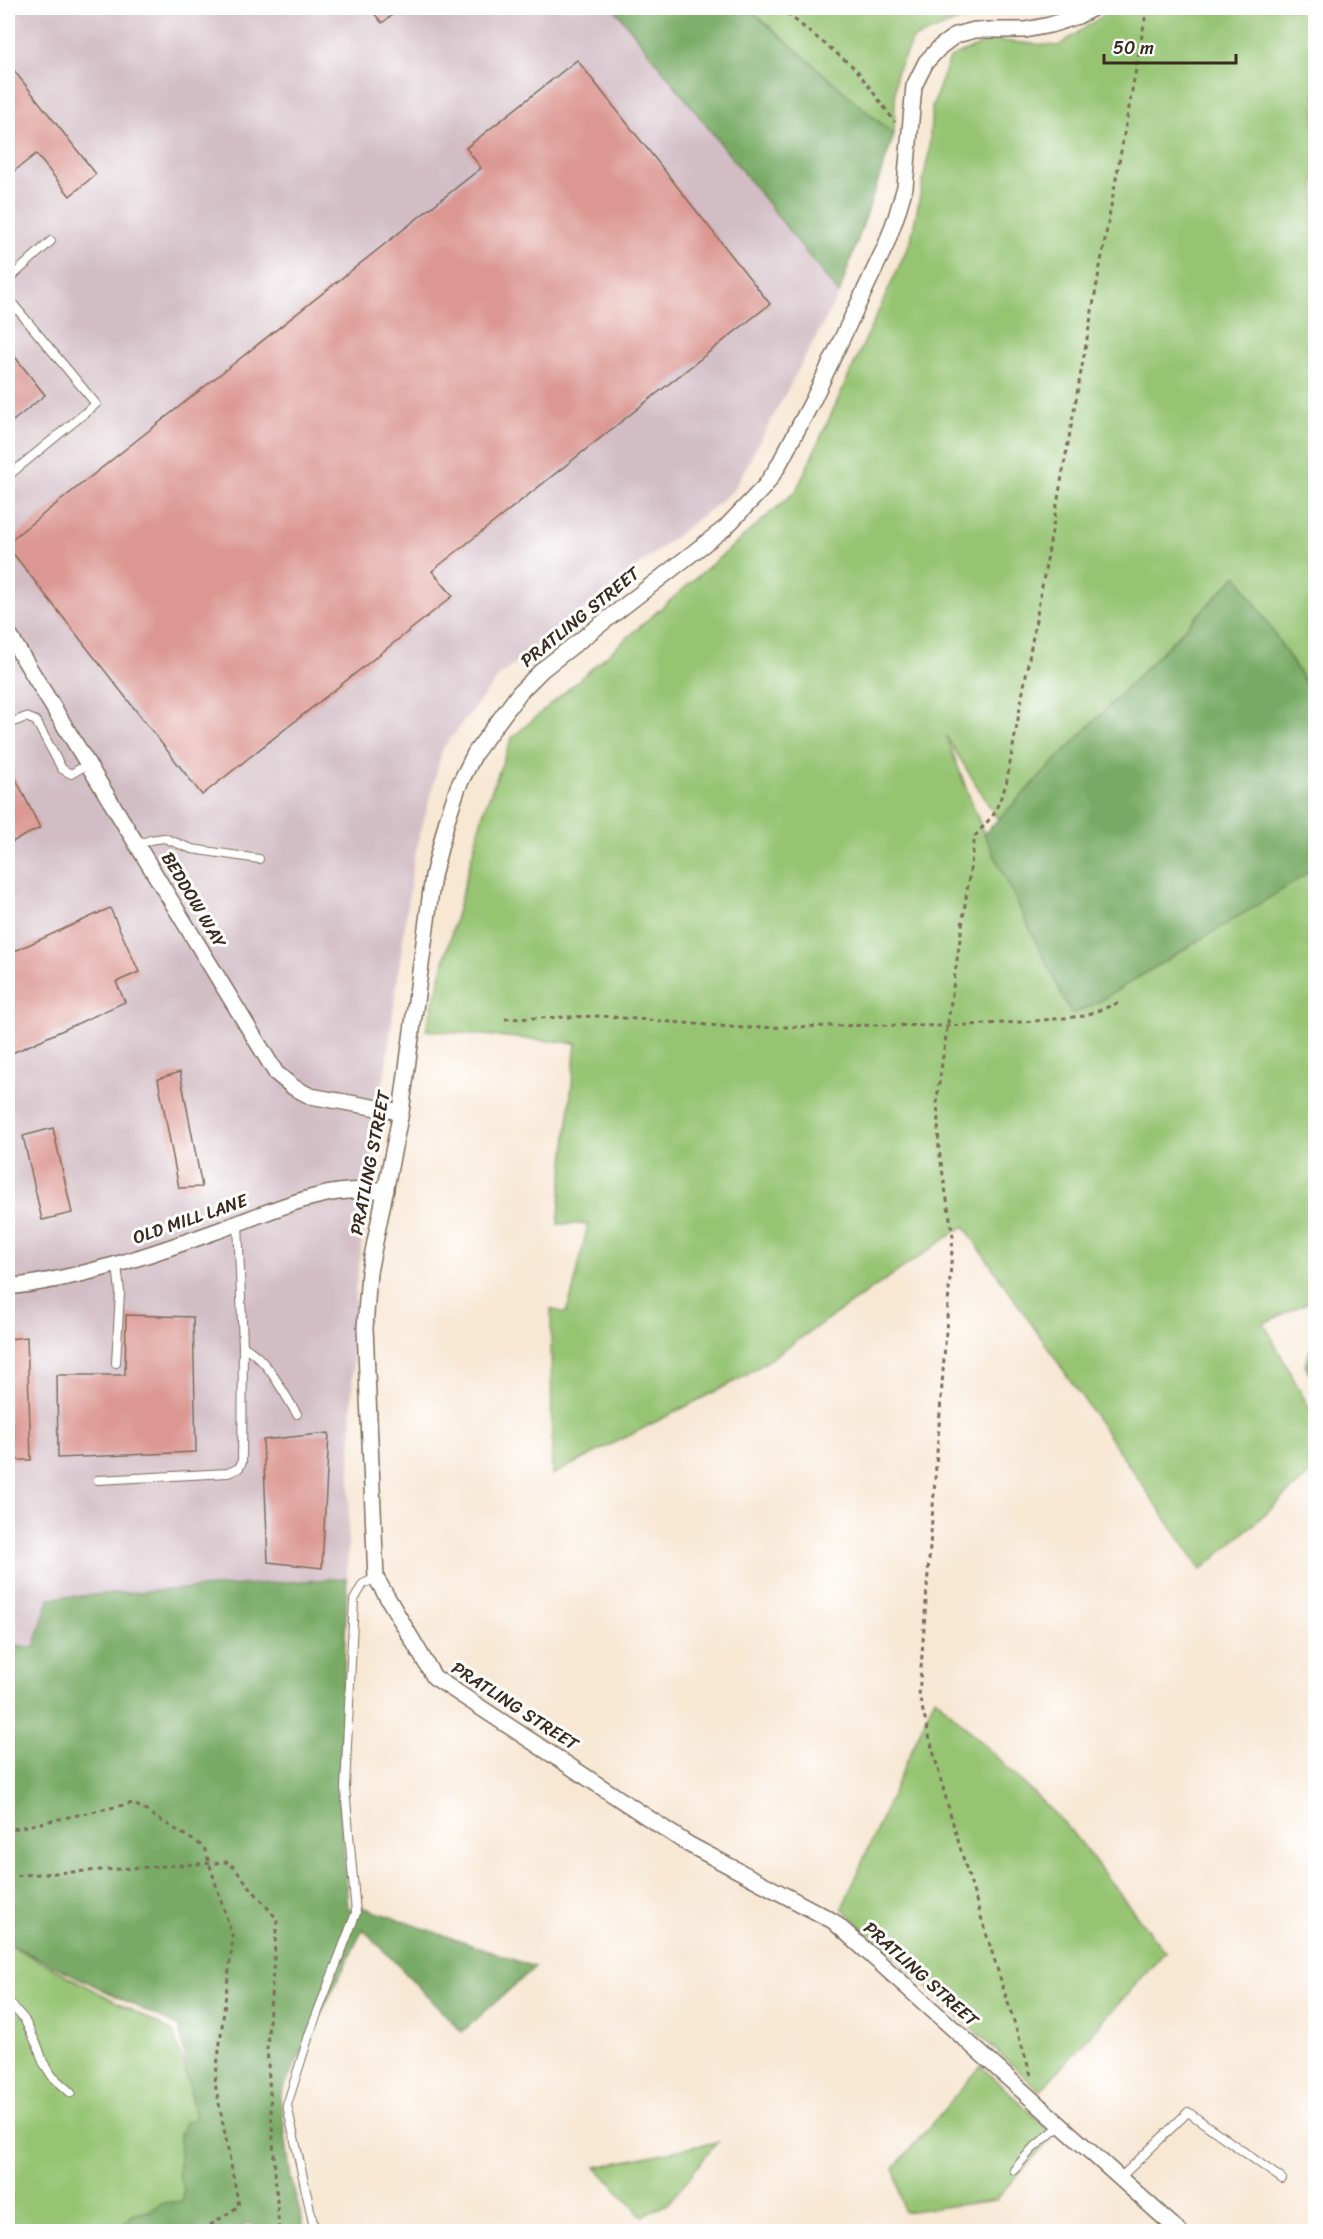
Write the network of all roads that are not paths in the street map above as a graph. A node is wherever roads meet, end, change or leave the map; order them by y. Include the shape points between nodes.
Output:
1 (1093, 8) edge
2 (51, 241) dead end
3 (8, 280) edge
4 (8, 298) edge
5 (8, 476) edge
6 (8, 637) edge
7 (8, 724) edge
8 (88, 764) junction
9 (138, 845) junction
10 (259, 859) dead end
11 (401, 1112) junction
12 (386, 1190) junction
13 (238, 1223) junction
14 (117, 1265) junction
15 (8, 1287) edge
16 (243, 1346) junction
17 (116, 1363) dead end
18 (297, 1414) dead end
19 (98, 1480) dead end
20 (376, 1578) junction
21 (8, 2001) edge
22 (71, 2093) dead end
23 (1060, 2125) junction
24 (1014, 2170) dead end
25 (1120, 2178) junction
26 (1282, 2179) dead end
27 (315, 2232) edge
28 (1180, 2232) edge

1 - 11 street, PRATLING STREET via 1050,26 975,30 956,35 926,62 914,86 905,187 886,245 791,443 765,486 725,528 543,669 520,692 476,753 458,788 439,847
2 - 3 lane
4 - 5 lane via 96,404
6 - 8 street, BEDDOW WAY
7 - 8 lane via 26,717 36,721 62,769 70,774
8 - 9 street, BEDDOW WAY
9 - 10 lane via 164,838 192,849
9 - 11 street, BEDDOW WAY via 276,1073 310,1096
11 - 12 street, PRATLING STREET
12 - 13 street, OLD MILL LANE via 318,1196
12 - 20 street, PRATLING STREET via 369,1272 365,1328
13 - 14 street, OLD MILL LANE
13 - 16 lane
14 - 15 street, OLD MILL LANE
14 - 17 lane via 120,1292
16 - 18 lane via 266,1363
16 - 19 lane via 239,1468 228,1473
20 - 23 street, PRATLING STREET via 434,1677 688,1844 833,1921
20 - 27 lane via 363,1584 354,1600 345,1788 356,1913 310,2032 287,2105
21 - 22 lane via 24,2019 52,2076
23 - 24 lane
23 - 25 street, PRATLING STREET
25 - 26 lane via 1188,2112
25 - 28 street, PRATLING STREET

